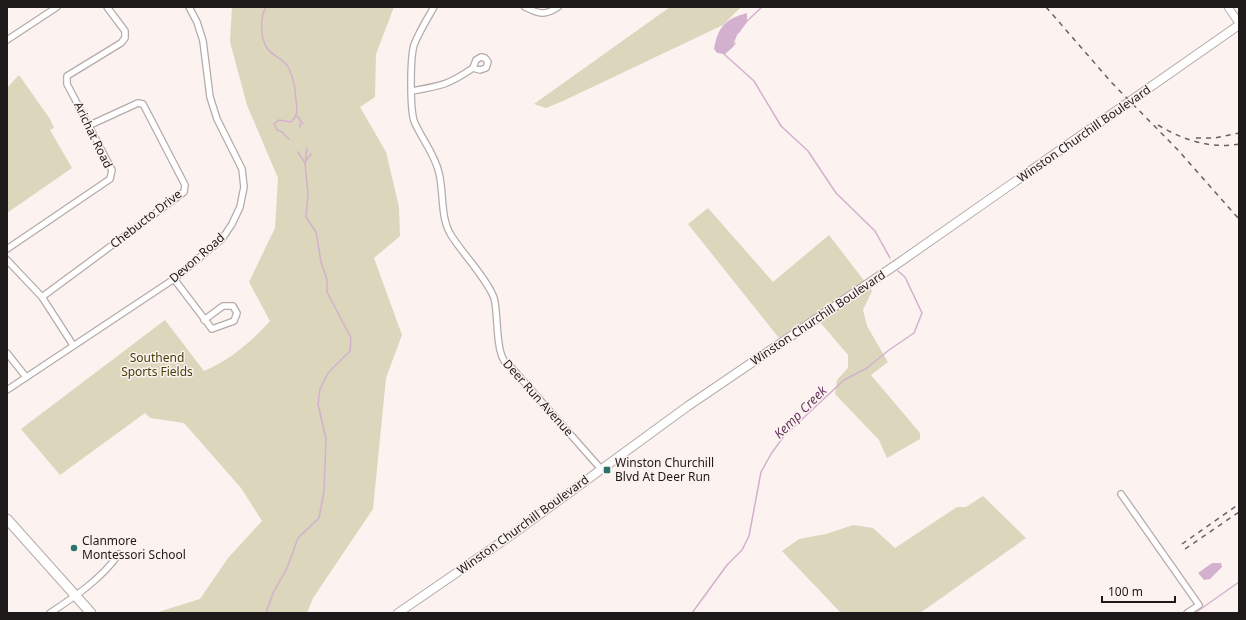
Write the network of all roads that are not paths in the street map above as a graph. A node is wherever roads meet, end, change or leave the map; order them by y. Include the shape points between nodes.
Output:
1 (57, 7) edge
2 (107, 7) edge
3 (189, 7) edge
4 (434, 7) edge
5 (525, 7) edge
6 (558, 7) edge
7 (1228, 7) edge
8 (1239, 24) edge
9 (7, 40) edge
10 (473, 68) dead end
11 (412, 90) junction
12 (90, 125) junction
13 (7, 249) edge
14 (7, 260) edge
15 (174, 279) junction
16 (42, 297) junction
17 (204, 320) junction
18 (73, 345) junction
19 (7, 353) edge
20 (26, 377) junction
21 (7, 390) edge
22 (601, 469) junction
23 (1122, 494) dead end
24 (7, 519) edge
25 (119, 554) dead end
26 (75, 596) junction
27 (50, 613) edge
28 (91, 613) edge
29 (398, 613) edge
30 (1187, 613) edge

1 - 9 street
2 - 12 street, Arichat Road via 126,31 125,38 67,76 67,84
3 - 15 street, Devon Road via 203,41 210,97 217,119 242,169 244,187 240,207 222,239
4 - 11 street, Deer Run Avenue via 418,35 413,50
5 - 6 street via 545,14
7 - 8 street
8 - 22 main road, Winston Churchill Boulevard
10 - 11 street via 443,86
11 - 22 street, Deer Run Avenue via 412,113 439,172 445,221 450,234 493,296 500,357
12 - 13 street, Arichat Road via 112,170 110,179
12 - 16 street, Chebucto Drive via 138,103 143,104 185,185 184,192
14 - 16 street
15 - 17 street
15 - 18 street, Devon Road
16 - 18 street
17 - 17 street via 223,306 233,306 237,313 234,321 212,329
18 - 20 street, Devon Road
19 - 20 street
20 - 21 street, Devon Road
22 - 29 main road, Winston Churchill Boulevard
23 - 30 street via 1199,605
24 - 26 main road
25 - 26 street via 105,571
26 - 27 street
26 - 28 main road

